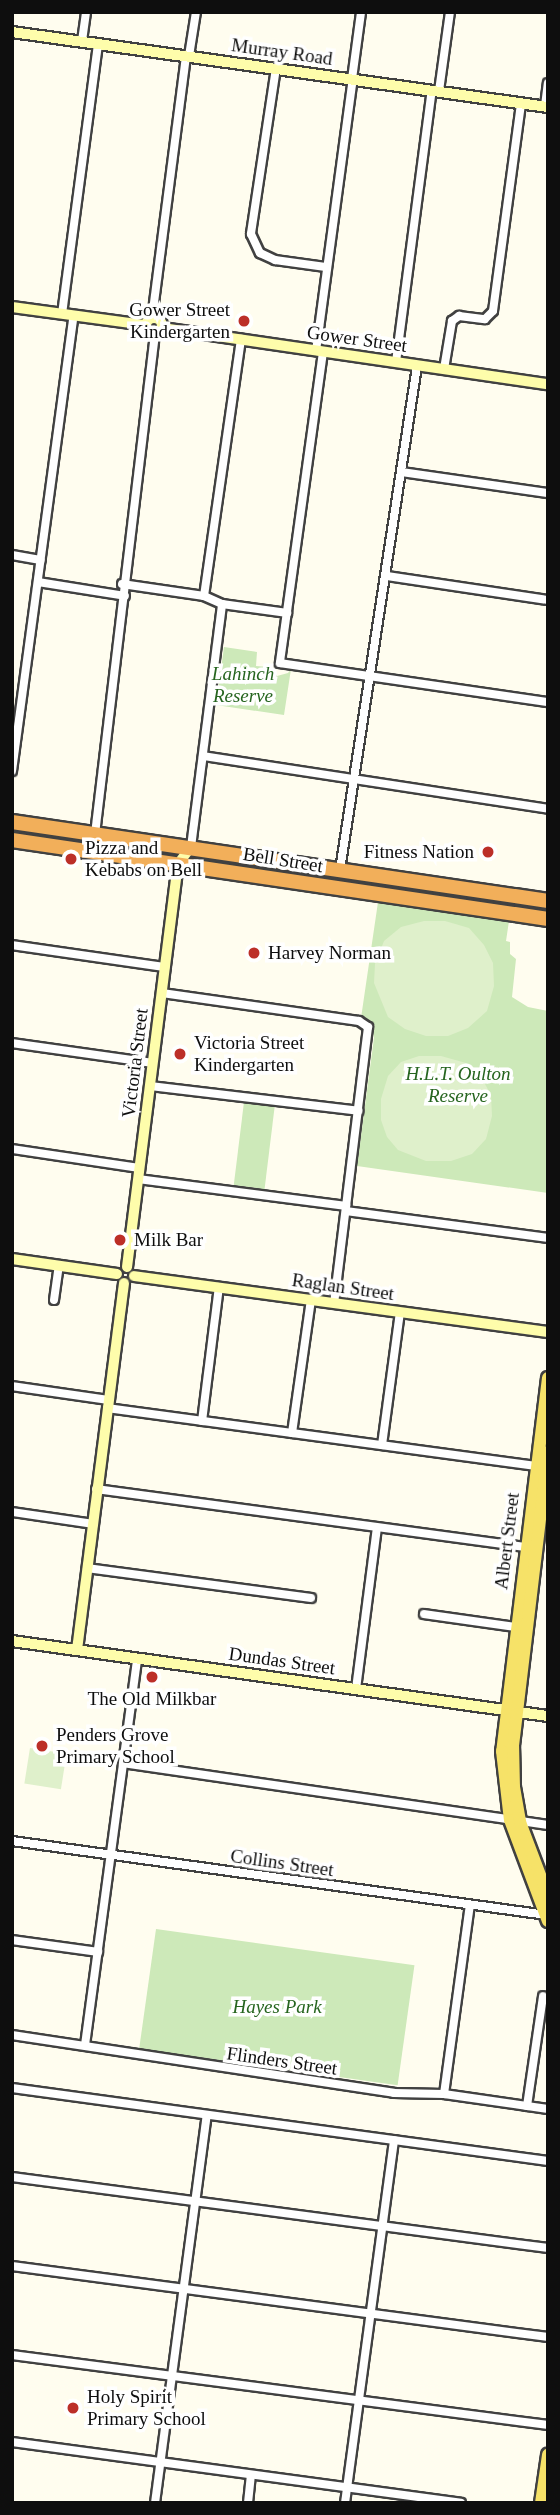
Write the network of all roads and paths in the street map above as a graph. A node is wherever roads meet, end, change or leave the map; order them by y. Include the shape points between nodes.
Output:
1 (86, 12) edge
2 (196, 12) edge
3 (361, 12) edge
4 (450, 12) edge
5 (12, 32) edge
6 (82, 41) junction
7 (98, 44) junction
8 (188, 56) junction
9 (276, 68) junction
10 (352, 79) junction
11 (548, 83) edge
12 (436, 91) junction
13 (521, 103) junction
14 (546, 106) edge
15 (326, 267) junction
16 (12, 307) edge
17 (68, 314) junction
18 (149, 322) junction
19 (158, 331) junction
20 (241, 340) junction
21 (320, 352) junction
22 (396, 362) junction
23 (417, 366) junction
24 (444, 369) junction
25 (548, 384) edge
26 (402, 471) junction
27 (548, 493) edge
28 (12, 555) edge
29 (41, 560) junction
30 (389, 577) junction
31 (38, 582) junction
32 (122, 584) junction
33 (125, 596) junction
34 (204, 596) junction
35 (548, 600) edge
36 (222, 604) junction
37 (287, 613) junction
38 (371, 676) junction
39 (548, 702) edge
40 (203, 756) junction
41 (12, 771) edge
42 (354, 779) junction
43 (548, 809) edge
44 (12, 822) edge
45 (94, 834) junction
46 (12, 840) edge
47 (191, 847) junction
48 (178, 864) junction
49 (340, 870) junction
50 (502, 894) junction
51 (548, 901) edge
52 (524, 916) junction
53 (548, 919) edge
54 (12, 945) edge
55 (165, 967) junction
56 (162, 993) junction
57 (12, 1042) edge
58 (153, 1063) junction
59 (150, 1086) junction
60 (359, 1111) junction
61 (12, 1149) edge
62 (138, 1173) junction
63 (346, 1208) junction
64 (548, 1238) edge
65 (12, 1259) edge
66 (59, 1265) junction
67 (130, 1271) junction
68 (120, 1278) junction
69 (219, 1287) junction
70 (54, 1300) dead end
71 (310, 1300) junction
72 (334, 1303) junction
73 (400, 1312) junction
74 (548, 1332) edge
75 (548, 1378) edge
76 (12, 1387) edge
77 (108, 1404) junction
78 (202, 1420) junction
79 (292, 1433) junction
80 (383, 1445) junction
81 (548, 1452) edge
82 (536, 1466) junction
83 (96, 1489) junction
84 (12, 1512) edge
85 (93, 1524) junction
86 (377, 1528) junction
87 (525, 1547) junction
88 (87, 1568) junction
89 (311, 1598) dead end
90 (424, 1614) dead end
91 (520, 1628) junction
92 (12, 1641) edge
93 (77, 1650) junction
94 (137, 1659) junction
95 (356, 1689) junction
96 (510, 1710) junction
97 (548, 1716) edge
98 (123, 1763) junction
99 (515, 1821) junction
100 (548, 1825) edge
101 (12, 1841) edge
102 (111, 1855) junction
103 (548, 1896) edge
104 (470, 1905) junction
105 (547, 1917) edge
106 (12, 1940) edge
107 (98, 1952) junction
108 (543, 1996) dead end
109 (12, 2035) edge
110 (85, 2045) junction
111 (12, 2088) edge
112 (444, 2094) junction
113 (527, 2106) junction
114 (548, 2109) edge
115 (207, 2115) junction
116 (394, 2140) junction
117 (548, 2161) edge
118 (12, 2177) edge
119 (195, 2202) junction
120 (383, 2227) junction
121 (548, 2248) edge
122 (12, 2266) edge
123 (183, 2289) junction
124 (372, 2314) junction
125 (548, 2337) edge
126 (12, 2355) edge
127 (172, 2377) junction
128 (358, 2401) junction
129 (548, 2425) edge
130 (12, 2442) edge
131 (548, 2455) edge
132 (160, 2461) junction
133 (251, 2475) junction
134 (347, 2487) junction
135 (444, 2502) edge
136 (155, 2503) edge
137 (248, 2503) edge
138 (345, 2503) edge
139 (461, 2503) edge
140 (541, 2503) edge

1 - 6 street
2 - 8 street
3 - 10 street
4 - 12 street
5 - 6 street, Murray Road
6 - 7 street, Murray Road
7 - 8 street, Murray Road
7 - 17 street
8 - 9 street, Murray Road
8 - 18 street
9 - 10 street, Murray Road
9 - 15 street via 251,234 260,253 275,260
10 - 12 street, Murray Road
10 - 15 street
11 - 14 street
12 - 13 street, Murray Road
12 - 22 street
13 - 14 street, Murray Road
13 - 24 street via 493,311 485,319 459,316 452,321
15 - 21 street
16 - 17 street
17 - 18 street
17 - 29 street
18 - 19 street via 159,320
19 - 20 street, Gower Street
19 - 32 street
20 - 21 street, Gower Street
20 - 34 street
21 - 22 street, Gower Street
21 - 37 street
22 - 23 street, Gower Street
23 - 24 street, Gower Street
23 - 26 street
24 - 25 street, Gower Street
26 - 27 street
26 - 30 street
28 - 29 street
29 - 31 street
30 - 35 street
30 - 38 street
31 - 33 street
31 - 41 street
32 - 33 street
32 - 34 street
33 - 45 street
34 - 36 street
36 - 37 street
36 - 40 street
37 - 38 street via 280,663
38 - 39 street
38 - 42 street
40 - 42 street
40 - 47 street
42 - 43 street
42 - 49 street
44 - 45 highway, Bell Street
45 - 47 highway, Bell Street
46 - 48 highway, Bell Street
47 - 48 street
47 - 49 highway, Bell Street
48 - 52 highway, Bell Street
48 - 55 street, Victoria Street
49 - 50 highway, Bell Street
50 - 51 highway, Bell Street
50 - 52 highway
52 - 53 highway, Bell Street
54 - 55 street
55 - 56 street, Victoria Street
56 - 58 street, Victoria Street
56 - 60 street via 359,1021 368,1027
57 - 58 street
58 - 59 street, Victoria Street
59 - 60 street
59 - 62 street, Victoria Street
60 - 63 street
61 - 62 street
62 - 63 street
62 - 67 street, Victoria Street
63 - 64 street
63 - 72 street
65 - 66 street
66 - 68 street
66 - 70 street
67 - 68 street via 120,1268
67 - 69 street, Raglan Street
68 - 77 street
69 - 71 street, Raglan Street
69 - 78 street
71 - 72 street, Raglan Street
71 - 79 street
72 - 73 street, Raglan Street
73 - 74 street, Raglan Street
73 - 80 street
75 - 82 main road, Albert Street
76 - 77 street
77 - 78 street
77 - 83 street
78 - 79 street
79 - 80 street
80 - 82 street
81 - 91 main road, Albert Street
82 - 87 main road, Albert Street
83 - 85 street
83 - 86 street
84 - 85 street
85 - 88 street
86 - 87 street
86 - 95 street
87 - 91 main road, Albert Street
88 - 89 street
88 - 93 street
90 - 91 street
91 - 96 main road, Albert Street
92 - 93 street, Dundas Street
93 - 94 street, Dundas Street
94 - 95 street, Dundas Street
94 - 98 street
95 - 96 street, Dundas Street
96 - 97 street, Dundas Street
96 - 99 main road, Albert Street
98 - 99 street
98 - 102 street
99 - 100 street
99 - 103 main road
99 - 105 main road
101 - 102 street, Collins Street
102 - 104 street, Collins Street
102 - 107 street
104 - 105 street, Collins Street
104 - 112 street
106 - 107 street
107 - 110 street
108 - 113 street
109 - 110 street, Flinders Street
110 - 112 street, Flinders Street via 368,2089
111 - 115 street
112 - 113 street, Flinders Street
113 - 114 street, Flinders Street
115 - 116 street
115 - 119 street
116 - 117 street
116 - 120 street
118 - 119 street
119 - 120 street
119 - 123 street
120 - 121 street
120 - 124 street
122 - 123 street
123 - 124 street
123 - 127 street
124 - 125 street
124 - 128 street
126 - 127 street
127 - 128 street
127 - 132 street
128 - 129 street
128 - 134 street
130 - 132 street
131 - 140 main road
132 - 133 street
132 - 136 street
133 - 134 street
133 - 137 street
134 - 135 street
134 - 138 street
135 - 139 street

